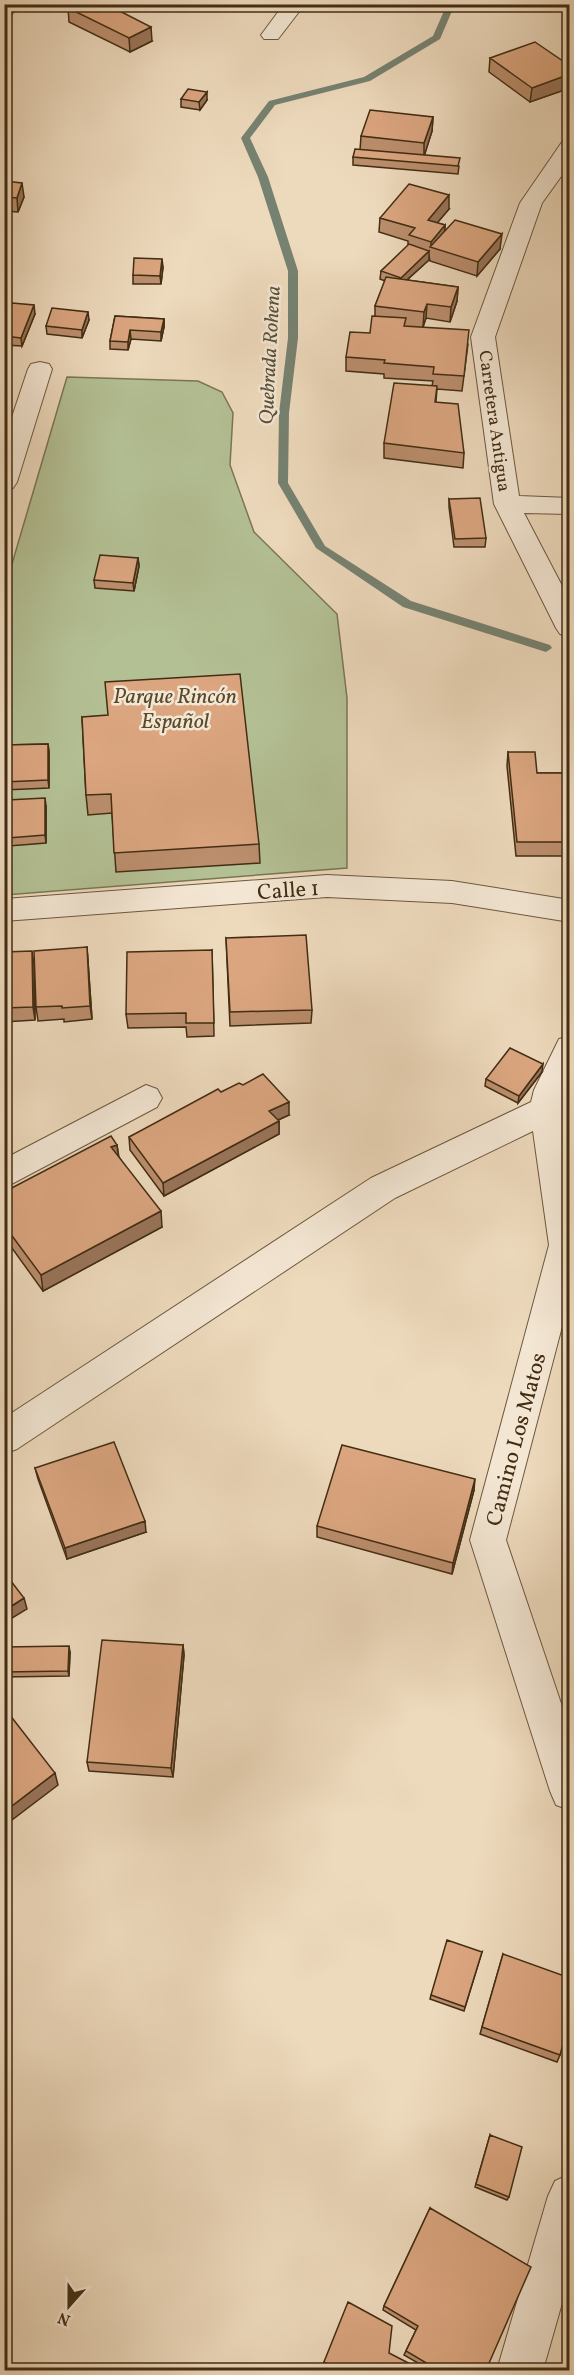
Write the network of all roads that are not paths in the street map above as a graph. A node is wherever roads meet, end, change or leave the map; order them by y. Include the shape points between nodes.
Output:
1 (10, 4) edge
2 (294, 4) edge
3 (4, 11) edge
4 (271, 35) dead end
5 (570, 147) edge
6 (40, 369) dead end
7 (8, 455) edge
8 (4, 482) edge
9 (507, 504) junction
10 (570, 507) edge
11 (570, 628) edge
12 (4, 910) edge
13 (570, 911) edge
14 (570, 1048) edge
15 (146, 1098) dead end
16 (546, 1110) junction
17 (4, 1175) edge
18 (4, 1438) edge
19 (570, 1791) edge
20 (570, 2196) edge
21 (520, 2370) edge

1 - 3 street
2 - 4 street
5 - 9 street, Carretera Antigua via 531,203 483,338
6 - 7 street
7 - 8 street
9 - 10 street
9 - 11 street, Carretera Antigua
12 - 13 street, Calle 1 via 327,886 452,892
14 - 16 street, Camino Los Matos via 550,1090
15 - 17 street
16 - 18 street via 384,1188
16 - 19 street, Camino Los Matos via 566,1245 488,1540
20 - 21 street

